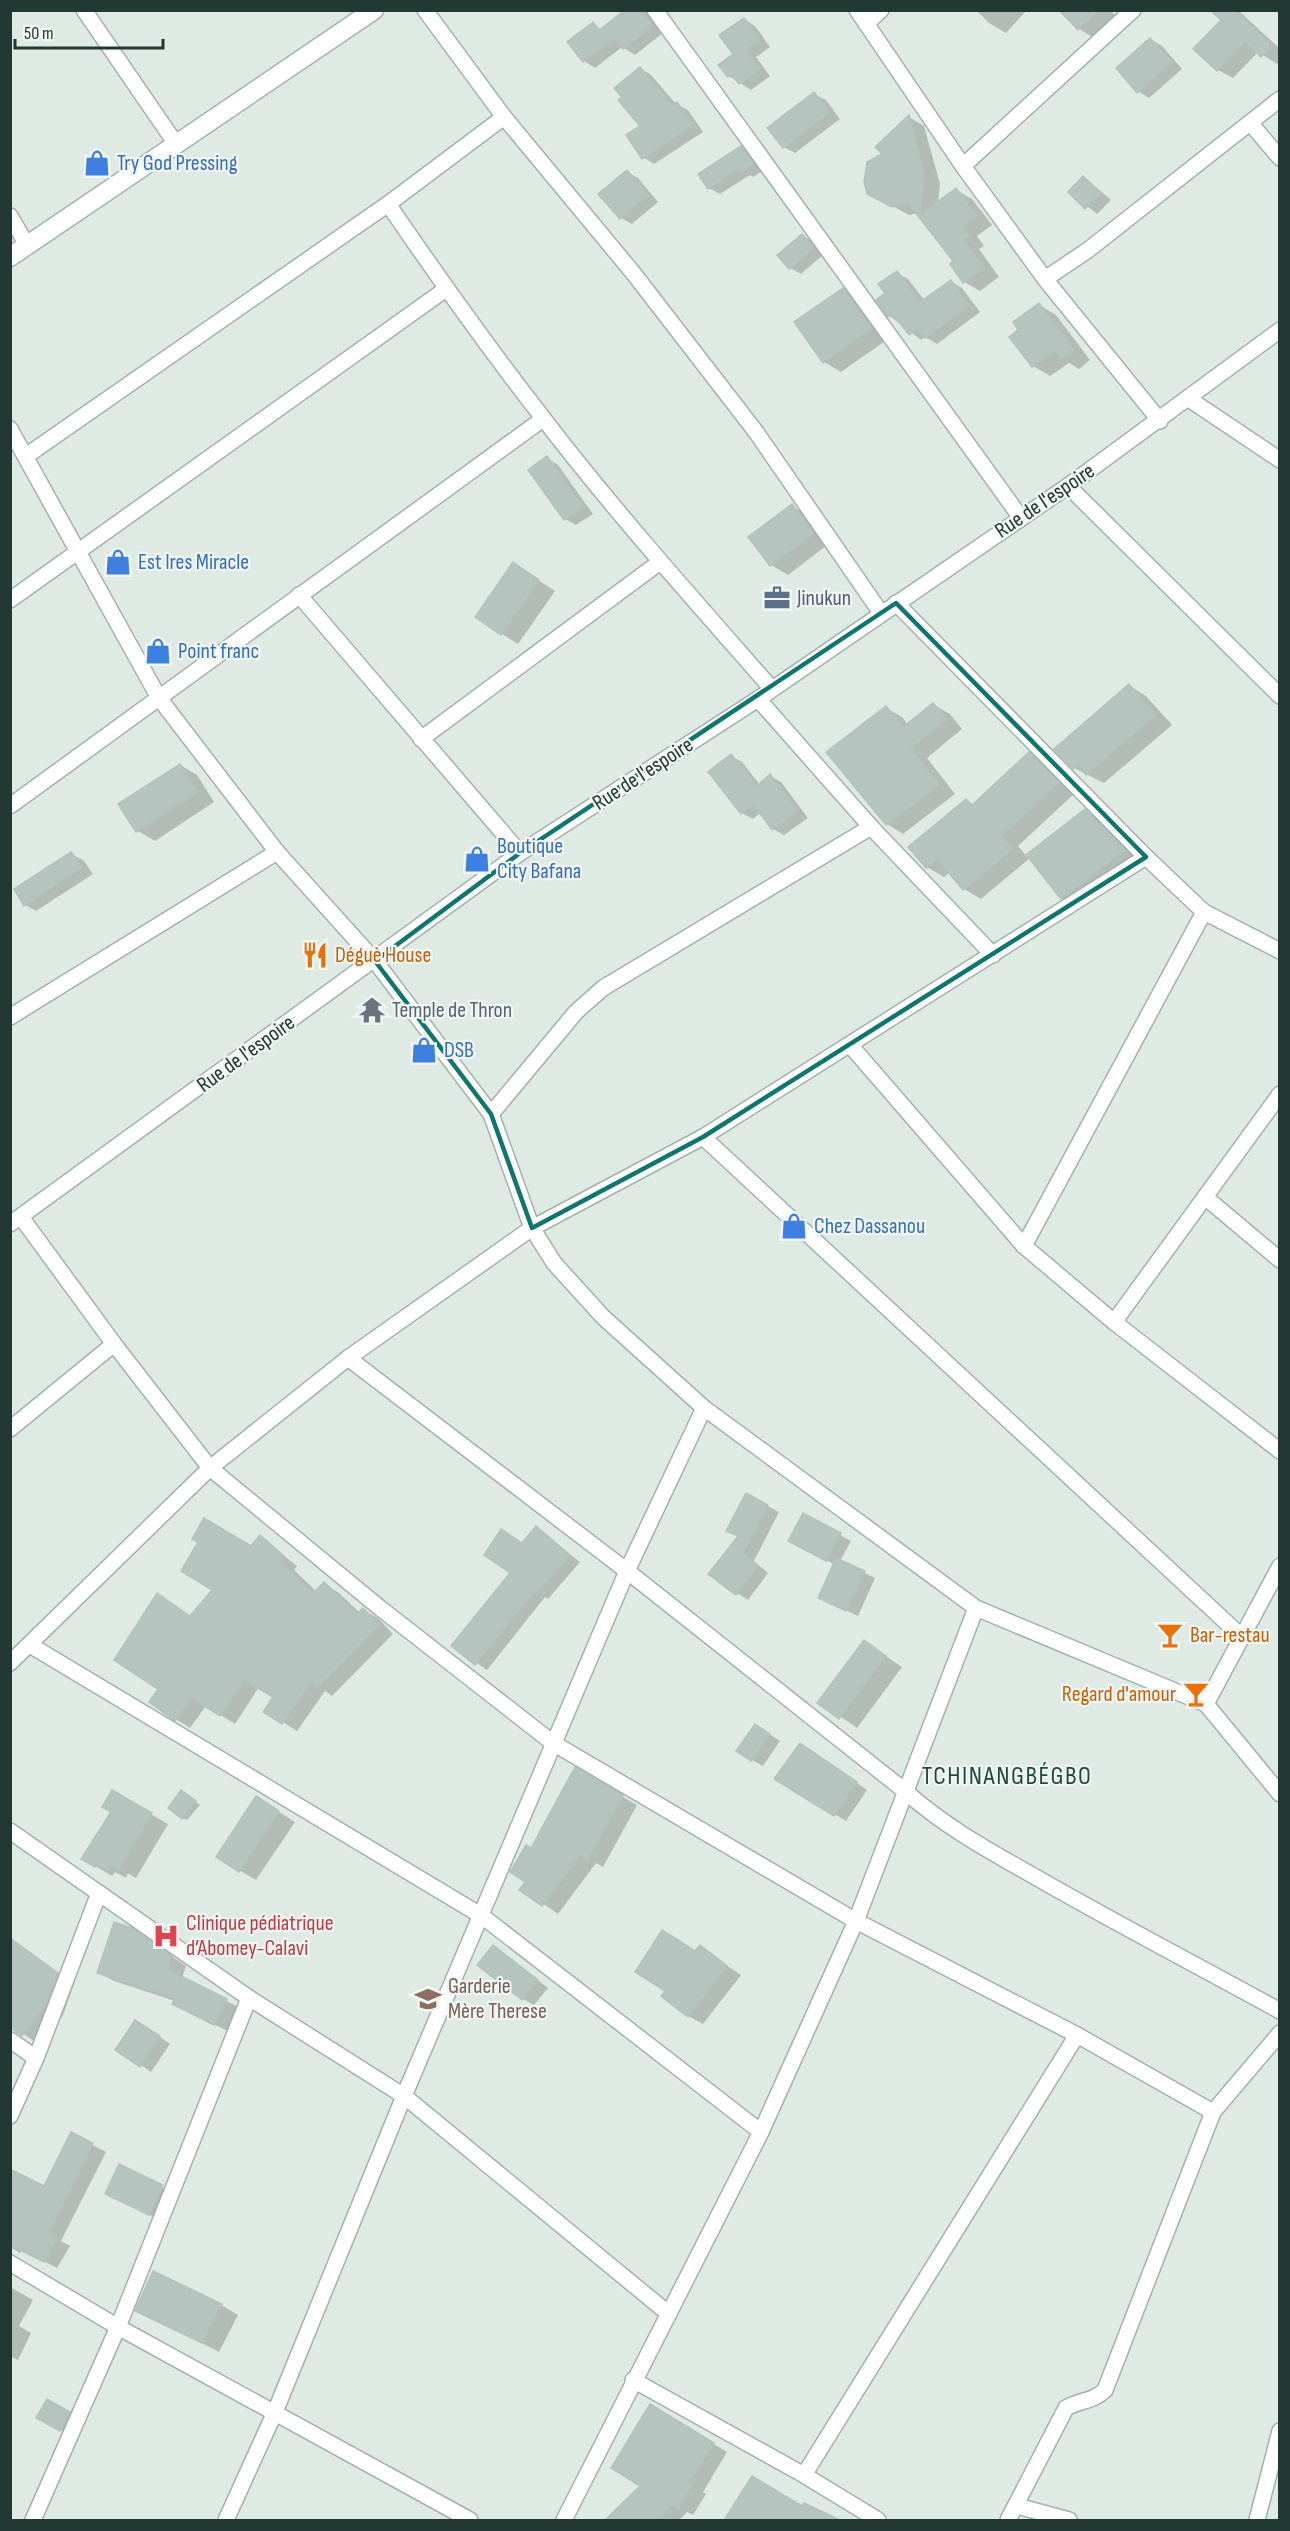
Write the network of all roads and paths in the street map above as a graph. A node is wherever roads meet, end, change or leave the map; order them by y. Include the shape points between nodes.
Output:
1 (84, 10) edge
2 (425, 10) edge
3 (655, 10) edge
4 (857, 10) edge
5 (881, 10) edge
6 (1133, 10) edge
7 (363, 14) edge
8 (866, 24) junction
9 (1280, 99) edge
10 (504, 117) junction
11 (1251, 124) junction
12 (176, 144) junction
13 (1280, 158) edge
14 (963, 166) junction
15 (388, 204) junction
16 (10, 216) edge
17 (27, 245) junction
18 (10, 257) edge
19 (1045, 279) junction
20 (446, 289) junction
21 (1280, 330) edge
22 (1189, 399) junction
23 (543, 419) junction
24 (1160, 421) junction
25 (10, 429) edge
26 (26, 456) junction
27 (1280, 460) edge
28 (1068, 486) junction
29 (1021, 518) junction
30 (79, 550) junction
31 (660, 562) junction
32 (299, 596) junction
33 (10, 600) edge
34 (896, 603) junction
35 (881, 613) junction
36 (772, 689) junction
37 (1280, 696) edge
38 (159, 698) junction
39 (758, 699) junction
40 (421, 739) junction
41 (10, 806) edge
42 (871, 827) junction
43 (277, 852) junction
44 (520, 853) junction
45 (1146, 857) junction
46 (1204, 912) junction
47 (1280, 951) edge
48 (993, 955) junction
49 (375, 961) junction
50 (10, 1017) edge
51 (850, 1045) junction
52 (1280, 1094) edge
53 (491, 1114) junction
54 (703, 1137) junction
55 (1205, 1197) junction
56 (16, 1220) edge
57 (532, 1228) junction
58 (1024, 1246) junction
59 (1280, 1260) edge
60 (1114, 1322) junction
61 (114, 1344) junction
62 (348, 1358) junction
63 (704, 1408) junction
64 (10, 1429) edge
65 (1280, 1451) edge
66 (210, 1468) junction
67 (1280, 1566) edge
68 (627, 1572) junction
69 (976, 1608) junction
70 (1241, 1636) junction
71 (30, 1645) junction
72 (10, 1663) edge
73 (1206, 1704) junction
74 (554, 1743) junction
75 (905, 1791) junction
76 (1280, 1794) edge
77 (10, 1830) edge
78 (99, 1893) junction
79 (482, 1916) junction
80 (856, 1921) junction
81 (249, 1998) junction
82 (1280, 2011) edge
83 (1280, 2032) edge
84 (1077, 2035) junction
85 (10, 2040) edge
86 (36, 2058) junction
87 (404, 2096) junction
88 (1213, 2112) junction
89 (10, 2116) edge
90 (761, 2132) junction
91 (10, 2263) edge
92 (669, 2314) junction
93 (118, 2327) junction
94 (633, 2380) junction
95 (275, 2412) junction
96 (1280, 2431) edge
97 (804, 2475) junction
98 (1017, 2506) junction
99 (33, 2520) edge
100 (226, 2520) edge
101 (470, 2520) edge
102 (564, 2520) edge
103 (878, 2520) edge
104 (1008, 2520) edge
105 (1069, 2520) edge
106 (1257, 2520) edge

1 - 12 street
2 - 10 street
3 - 29 street
4 - 8 street
5 - 8 street
6 - 14 street
7 - 12 main road
8 - 14 street
9 - 11 street
10 - 15 street
10 - 35 street via 634,274 756,432
11 - 13 street
11 - 19 street
12 - 17 main road
14 - 19 street
15 - 20 street
15 - 26 street
16 - 17 street
17 - 18 main road
19 - 24 street
20 - 23 street
20 - 30 street
21 - 22 street, Rue de l'espoire
22 - 24 street, Rue de l'espoire
22 - 27 street
23 - 31 street
23 - 32 street
24 - 28 street, Rue de l'espoire
25 - 26 street
26 - 30 street
28 - 29 street, Rue de l'espoire
28 - 37 street
29 - 34 street, Rue de l'espoire
30 - 33 street
30 - 38 street
31 - 36 street
31 - 40 street
32 - 38 street
32 - 40 street
34 - 35 street, Rue de l'espoire
34 - 45 street
35 - 36 street, Rue de l'espoire
36 - 39 street, Rue de l'espoire
38 - 41 street
38 - 43 street
39 - 42 street
39 - 44 street, Rue de l'espoire
40 - 44 street
42 - 48 street
42 - 53 street via 603,988 576,1012
43 - 49 street
43 - 50 street
44 - 49 street, Rue de l'espoire
45 - 46 street
45 - 48 street
46 - 47 street
46 - 58 street
48 - 51 street
49 - 53 street
49 - 56 street, Rue de l'espoire
51 - 54 street
51 - 58 street
52 - 55 street
53 - 57 street
54 - 57 street
54 - 70 street
55 - 59 street
55 - 60 street
56 - 61 street
57 - 62 street
57 - 63 street via 554,1263 603,1317
58 - 60 street
60 - 65 street
61 - 64 street
61 - 66 street
62 - 66 street
62 - 68 street
63 - 68 street
63 - 69 street
66 - 71 street
66 - 74 street via 380,1608
67 - 70 street
68 - 74 street
68 - 75 street
69 - 73 street
69 - 75 street
70 - 73 street
71 - 72 street
71 - 79 street
73 - 76 street
74 - 79 street
74 - 80 street
75 - 80 street
75 - 82 street via 966,1837
77 - 78 street
78 - 81 street
78 - 86 street
79 - 87 street
79 - 90 street
80 - 84 street
80 - 90 street
81 - 87 street
81 - 93 street
83 - 88 street
84 - 88 street
84 - 97 street
85 - 86 street
86 - 89 street
87 - 92 street
87 - 95 street
88 - 98 street via 1110,2380 1098,2396 1066,2408
90 - 92 street
91 - 93 street
92 - 94 street
93 - 95 street
93 - 99 street
94 - 97 street
94 - 102 street
95 - 100 street
95 - 101 street
96 - 106 street
97 - 103 street
98 - 104 street
98 - 105 street

